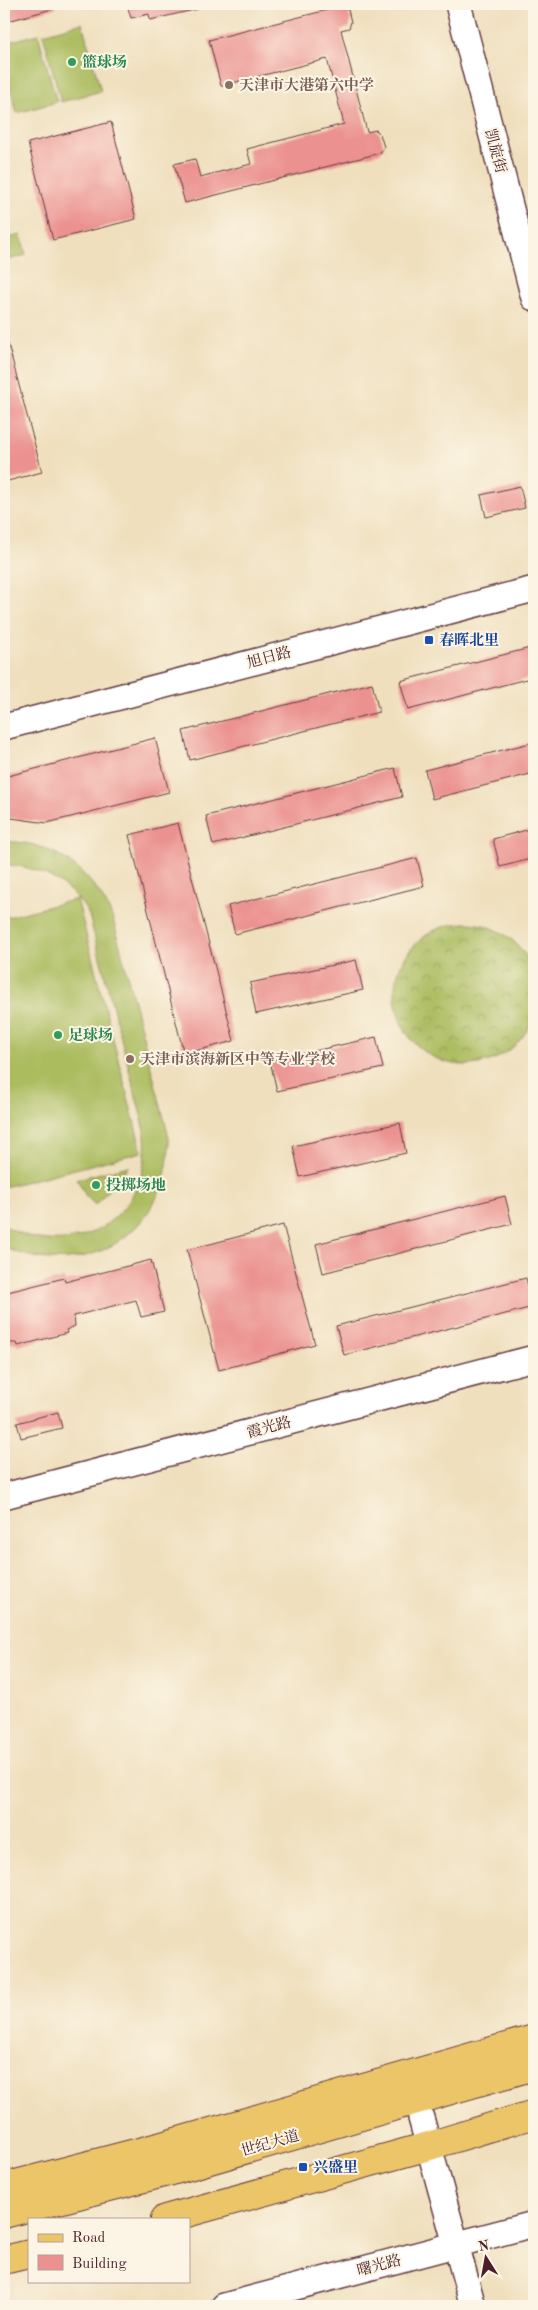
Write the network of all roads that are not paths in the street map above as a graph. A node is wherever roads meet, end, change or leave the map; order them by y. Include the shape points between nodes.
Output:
1 (458, 4) edge
2 (469, 4) edge
3 (534, 254) edge
4 (534, 298) edge
5 (534, 589) edge
6 (534, 604) edge
7 (4, 726) edge
8 (4, 740) edge
9 (534, 1347) edge
10 (534, 1358) edge
11 (4, 1484) edge
12 (4, 1496) edge
13 (534, 2040) edge
14 (534, 2066) edge
15 (534, 2086) edge
16 (534, 2114) edge
17 (421, 2118) junction
18 (429, 2146) junction
19 (4, 2187) edge
20 (4, 2214) edge
21 (65, 2218) edge
22 (169, 2218) edge
23 (534, 2224) edge
24 (28, 2228) edge
25 (4, 2234) edge
26 (457, 2244) junction
27 (28, 2254) edge
28 (4, 2260) edge
29 (224, 2306) edge
30 (473, 2306) edge

1 - 4 street, 凯旋街
2 - 3 street, 凯旋街
5 - 7 street, 旭日路
6 - 8 street, 旭日路
9 - 11 street, 霞光路
10 - 12 street, 霞光路
13 - 19 main road via 162,2146
14 - 20 main road, 世纪大道 via 168,2172
15 - 17 main road, 世纪大道
16 - 18 main road
17 - 18 street
17 - 21 main road, 世纪大道
18 - 22 main road
18 - 26 street
23 - 26 street, 曙光路
24 - 25 main road
26 - 29 street, 曙光路
26 - 30 street
27 - 28 main road

